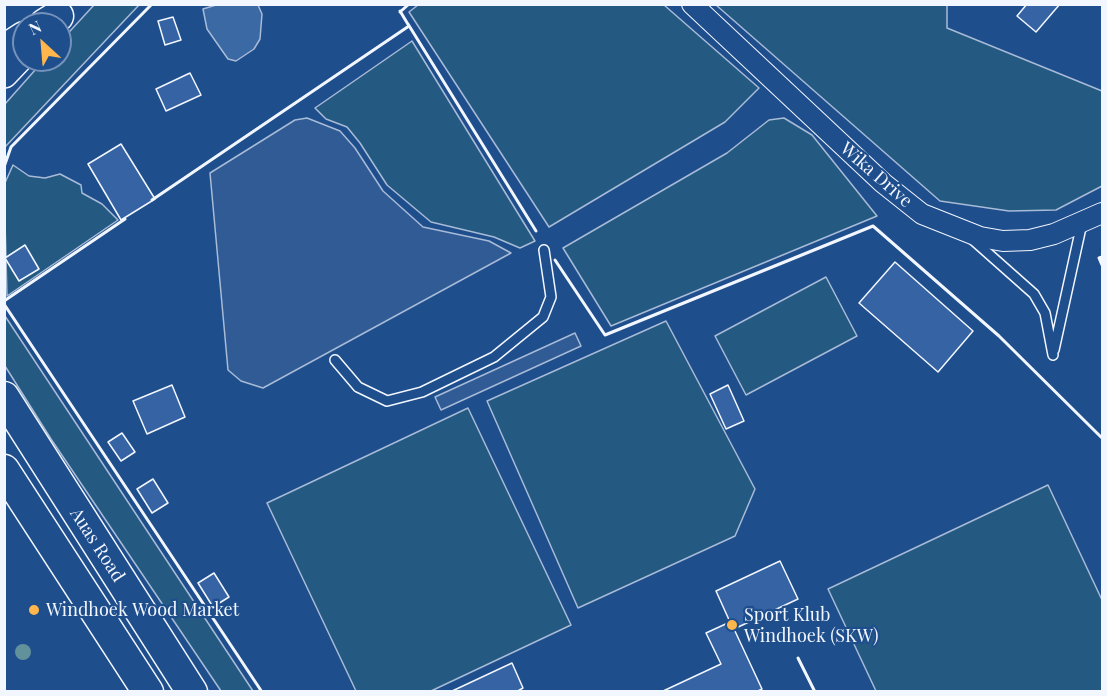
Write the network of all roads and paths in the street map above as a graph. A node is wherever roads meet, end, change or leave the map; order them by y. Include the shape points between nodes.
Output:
1 (692, 4) edge
2 (1102, 213) edge
3 (1082, 223) junction
4 (960, 229) junction
5 (544, 250) dead end
6 (335, 360) dead end
7 (4, 397) edge
8 (4, 470) edge
9 (148, 692) edge
10 (192, 692) edge

1 - 4 street, Wika Drive via 883,183 922,214
2 - 3 street, Wika Drive
3 - 4 street, Wika Drive via 1030,240 1003,241
3 - 4 lane via 1053,355 1045,313 1034,294
5 - 6 lane via 552,297 543,317 494,357 422,392 387,402 358,387
7 - 10 main road, Auas Road
8 - 9 main road, Auas Road

